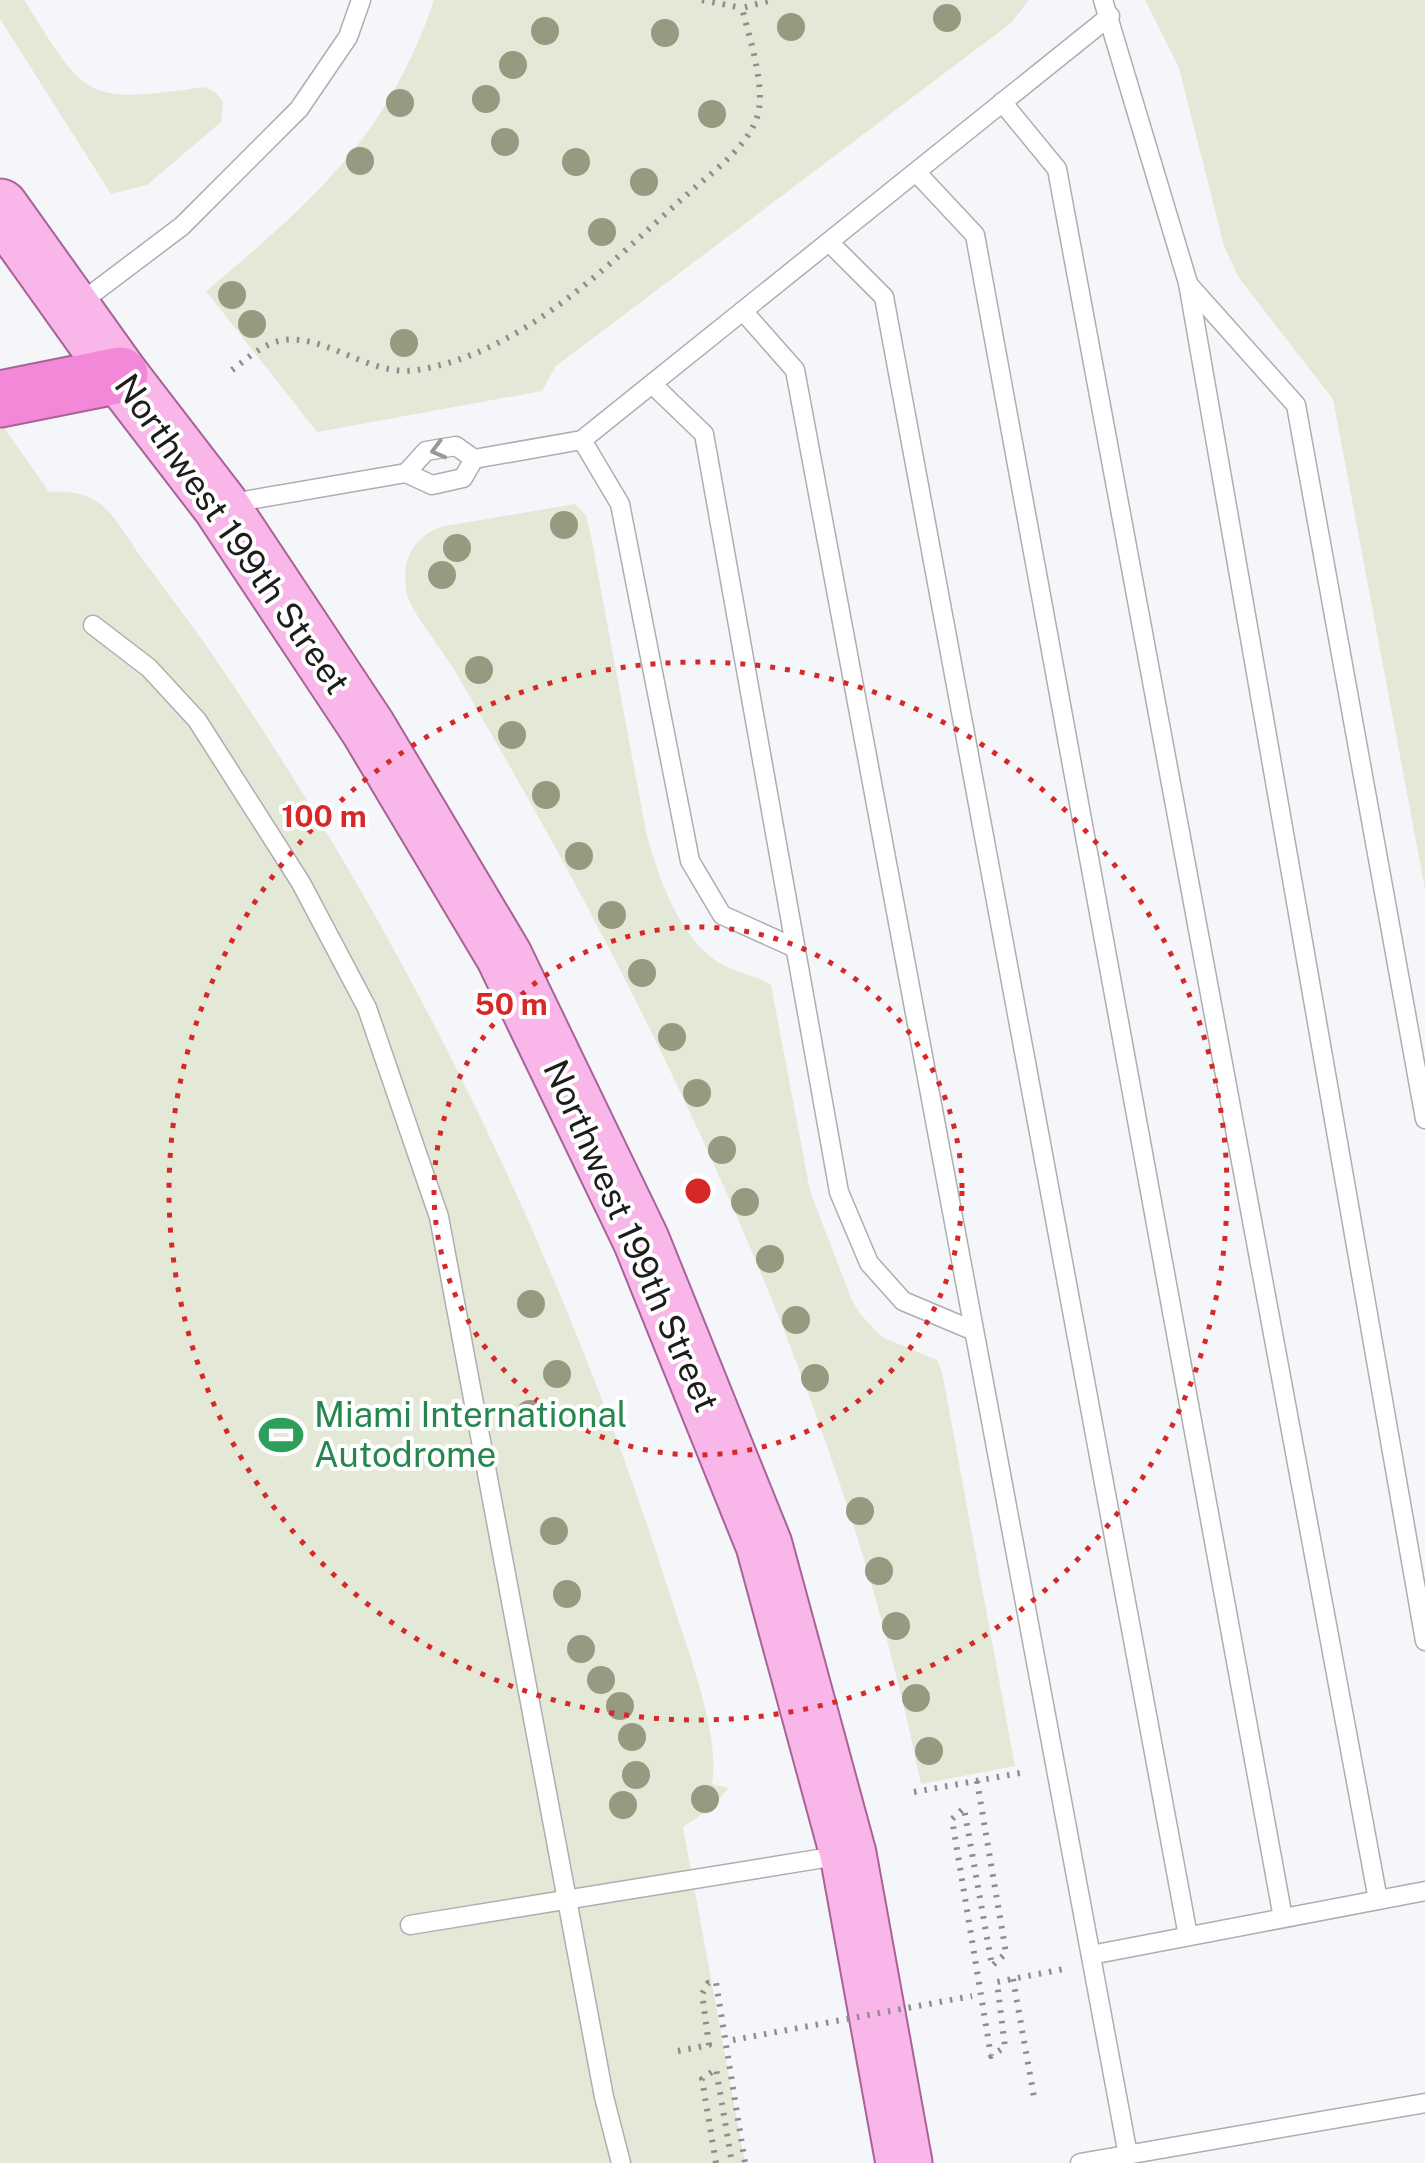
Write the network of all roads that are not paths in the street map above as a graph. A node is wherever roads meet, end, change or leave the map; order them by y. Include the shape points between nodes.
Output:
1 (361, 0) edge
2 (1107, 8) edge
3 (1002, 102) junction
4 (916, 172) junction
5 (0, 207) edge
6 (829, 242) junction
7 (1188, 283) junction
8 (72, 310) junction
9 (743, 311) junction
10 (120, 375) junction
11 (652, 384) junction
12 (0, 400) edge
13 (582, 440) junction
14 (474, 460) junction
15 (406, 473) junction
16 (220, 505) junction
17 (93, 625) dead end
18 (795, 948) junction
19 (1425, 1118) edge
20 (974, 1331) junction
21 (1425, 1642) edge
22 (848, 1854) junction
23 (1425, 1891) edge
24 (1378, 1900) junction
25 (570, 1901) junction
26 (1283, 1918) junction
27 (410, 1925) dead end
28 (1188, 1936) junction
29 (1091, 1955) junction
30 (1425, 2103) edge
31 (1128, 2155) junction
32 (620, 2163) edge
33 (904, 2163) edge
34 (1080, 2163) edge

1 - 8 lane via 348,37 299,109 182,226
2 - 3 lane
2 - 7 lane
3 - 4 lane
3 - 24 lane via 1057,170
4 - 6 lane
4 - 26 lane via 976,236
5 - 8 main road, Northwest 199th Street
6 - 9 lane
6 - 28 lane via 884,297
7 - 19 lane via 1296,405
7 - 21 lane
8 - 10 main road, Northwest 199th Street
9 - 11 lane
9 - 20 lane via 795,370
10 - 12 highway
10 - 16 main road, Northwest 199th Street
11 - 13 lane
11 - 18 lane via 704,434
13 - 14 lane
13 - 18 lane via 620,504 690,860 722,915
14 - 15 lane via 463,478 432,485
14 -> 15 lane via 456,446 426,451
15 - 16 lane
16 - 22 main road, Northwest 199th Street via 368,728 504,956 640,1240 764,1544
17 - 25 lane via 148,668 196,720 301,883 367,1008 439,1217
18 - 20 lane via 839,1192 869,1263 903,1301
20 - 29 lane
22 - 25 lane
22 - 33 main road, Northwest 199th Street
23 - 24 lane
24 - 26 lane
25 - 27 lane
25 - 32 lane
26 - 28 lane
28 - 29 lane
29 - 31 lane
30 - 31 lane
31 - 34 lane

